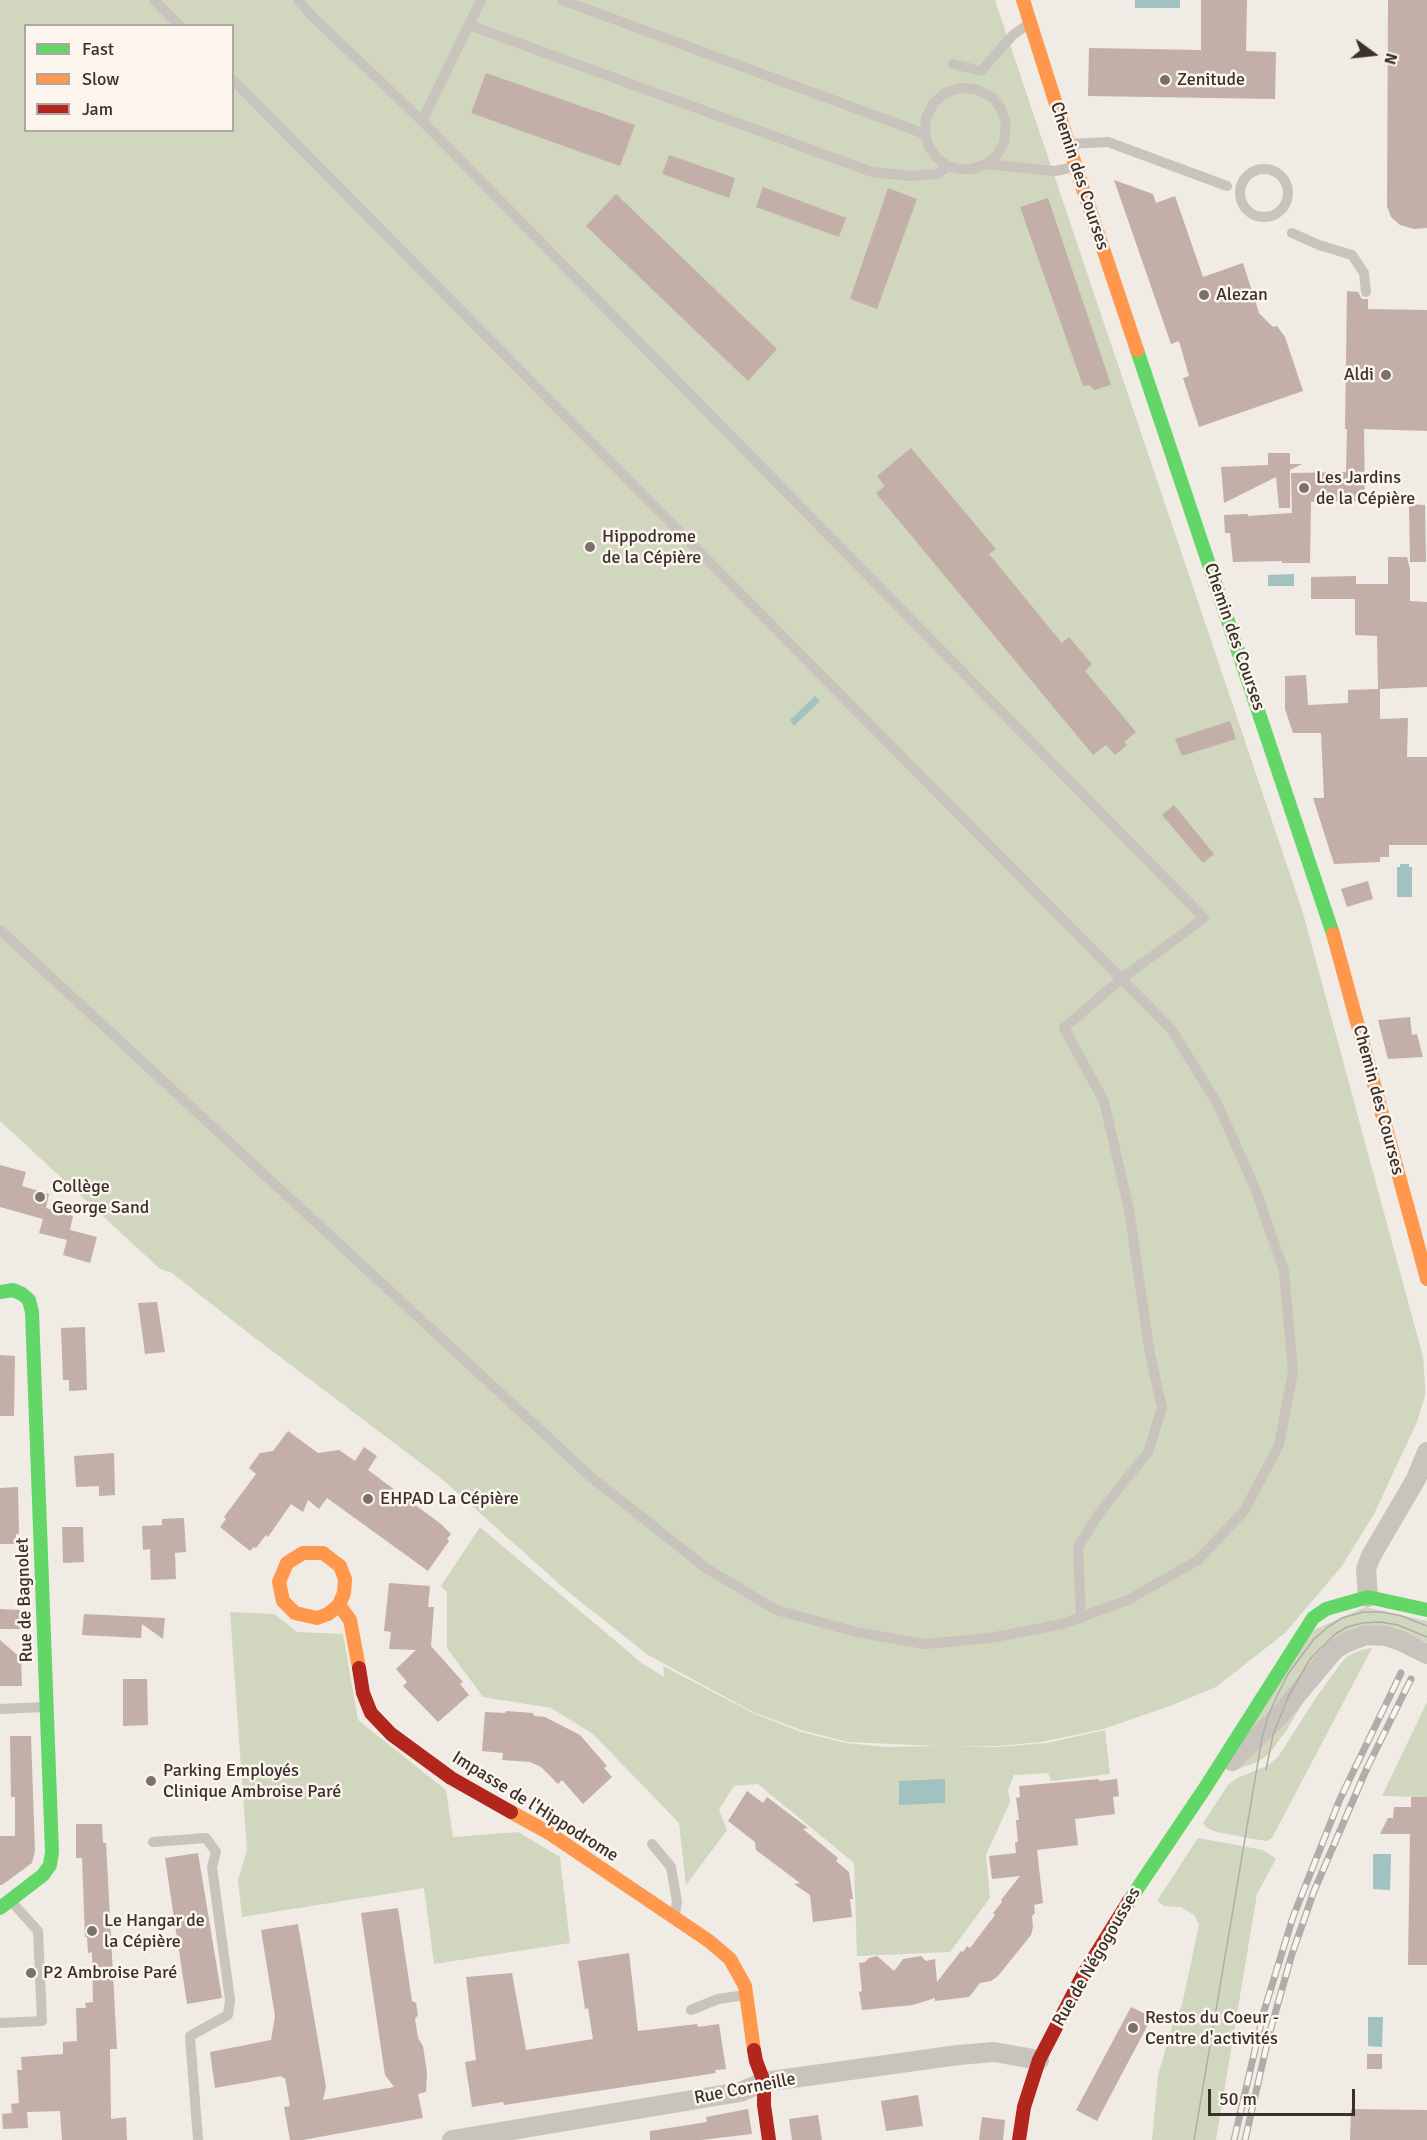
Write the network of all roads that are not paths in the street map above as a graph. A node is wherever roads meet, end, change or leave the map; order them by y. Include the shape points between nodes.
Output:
1 (154, 0) edge
2 (298, 0) edge
3 (481, 0) edge
4 (562, 0) edge
5 (1023, 0) edge
6 (1030, 23) junction
7 (178, 24) edge
8 (468, 25) junction
9 (953, 64) dead end
10 (981, 71) junction
11 (234, 81) edge
12 (976, 89) junction
13 (422, 121) junction
14 (925, 134) junction
15 (1069, 144) junction
16 (986, 164) junction
17 (948, 166) junction
18 (1076, 166) junction
19 (1245, 178) junction
20 (1227, 186) junction
21 (1242, 204) junction
22 (1292, 233) dead end
23 (1366, 292) dead end
24 (0, 930) edge
25 (1121, 979) junction
26 (1427, 1279) edge
27 (0, 1292) edge
28 (1427, 1452) edge
29 (1368, 1597) junction
30 (339, 1605) junction
31 (1425, 1608) edge
32 (1081, 1618) junction
33 (1427, 1654) edge
34 (47, 1706) junction
35 (0, 1709) edge
36 (1205, 1788) junction
37 (153, 1842) dead end
38 (652, 1844) dead end
39 (5, 1904) edge
40 (674, 1918) junction
41 (746, 1995) junction
42 (691, 2010) dead end
43 (0, 2023) edge
44 (1039, 2060) junction
45 (764, 2082) junction
46 (554, 2132) edge
47 (198, 2140) edge
48 (452, 2140) edge
49 (769, 2140) edge
50 (1018, 2140) edge

1 - 7 lane
2 - 13 lane
3 - 8 lane
4 - 14 lane
5 - 6 street, Chemin des Courses
6 - 10 lane
6 - 15 street, Chemin des Courses
8 - 13 lane
8 - 17 lane via 872,172 938,174
9 - 10 lane
10 - 12 lane
11 - 25 lane
12 - 14 lane via 960,88 945,93 926,118
12 - 16 lane via 993,98 1006,122 1004,143
13 - 25 lane via 1204,918
14 - 17 lane via 929,147
15 - 18 street, Chemin des Courses
15 - 20 lane via 1108,142
16 - 17 lane via 972,170
16 - 18 lane via 1055,171
18 - 26 street, Chemin des Courses via 1332,933
19 - 20 lane
19 - 21 lane via 1240,191
19 - 21 lane via 1258,170 1273,170 1285,180 1288,197 1278,214 1265,218 1252,214
20 - 21 lane
22 - 23 lane via 1352,255 1364,273
24 - 32 lane via 591,1477 706,1568 776,1610 856,1632 925,1644 990,1638
25 - 32 lane via 1064,1028 1104,1101 1129,1210 1162,1408 1148,1452 1100,1512 1078,1547
25 - 32 lane via 1172,1030 1218,1105 1250,1178 1284,1271 1293,1372 1279,1445 1244,1511 1198,1560 1128,1600
27 - 34 street, Rue de Bagnolet via 13,1290 22,1294 29,1300 32,1312
28 - 29 street via 1416,1479 1371,1556 1366,1569
29 - 31 street, Rue de Négogousses
29 - 36 street, Rue de Négogousses via 1313,1618
30 - 30 street via 345,1579 340,1566 323,1553 303,1552 287,1563 279,1582 283,1601 295,1613 317,1618
30 - 40 street, Impasse de l'Hippodrome via 350,1620 363,1693 371,1713 391,1734 451,1778 549,1833
33 - 36 street, Rue de Négogousses via 1386,1636 1366,1635 1347,1642 1334,1650 1279,1716
34 - 35 lane
34 - 39 street, Rue de Bagnolet via 50,1865
36 - 44 street, Rue de Négogousses via 1083,1975
37 - 47 lane via 206,1838 216,1852 212,1867 230,2000 228,2015 190,2036
38 - 40 lane via 671,1867 677,1902
39 - 43 lane via 38,1931 42,2021
40 - 41 street, Impasse de l'Hippodrome via 730,1959
41 - 42 lane via 718,1999
41 - 45 street, Impasse de l'Hippodrome via 756,2061
44 - 45 street, Rue Corneille via 994,2052
44 - 50 street, Rue de Négogousses
45 - 46 street, Rue Corneille via 740,2092
45 - 49 street, Impasse de l'Hippodrome
46 - 48 street, Rue Corneille

